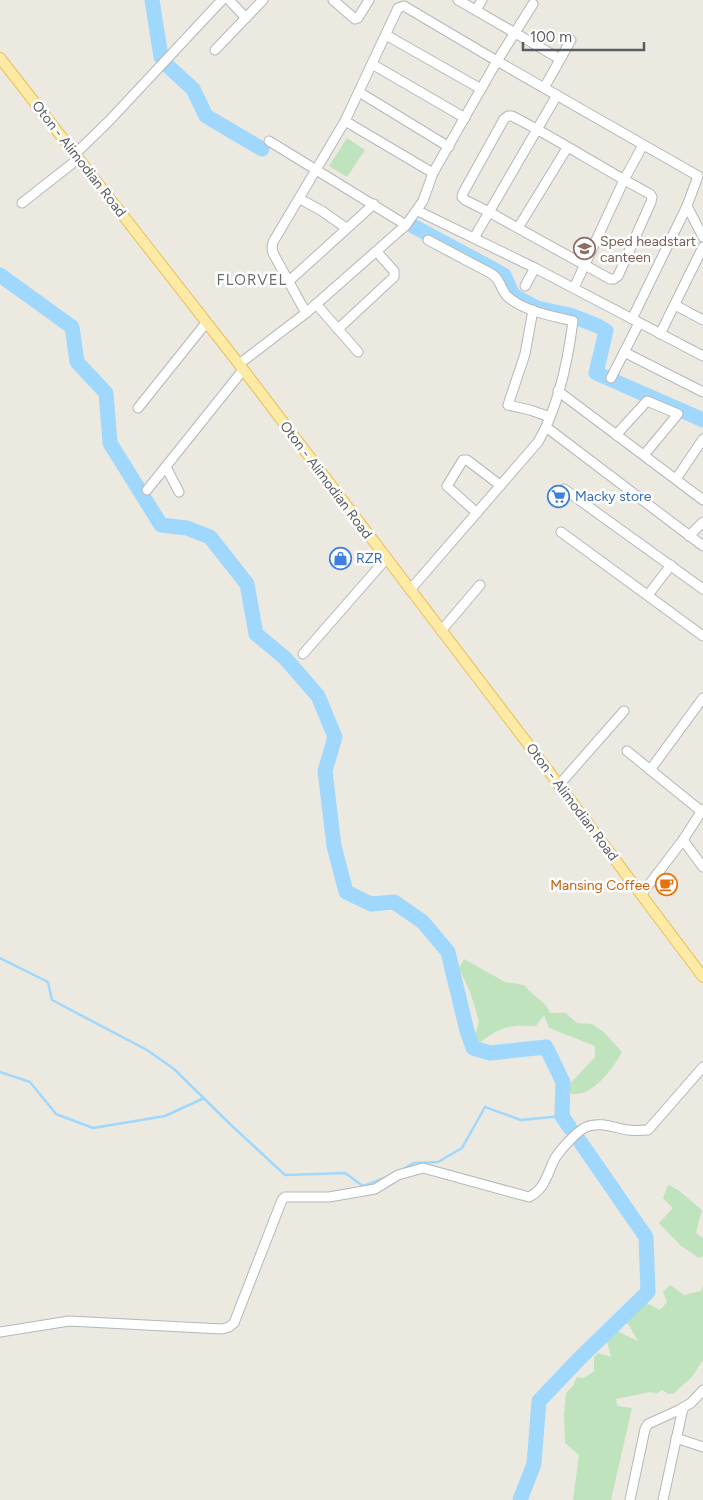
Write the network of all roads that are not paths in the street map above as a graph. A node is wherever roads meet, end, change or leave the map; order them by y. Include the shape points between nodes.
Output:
1 (222, 0) edge
2 (229, 0) edge
3 (263, 0) edge
4 (334, 0) edge
5 (369, 0) edge
6 (458, 0) edge
7 (482, 0) edge
8 (533, 4) dead end
9 (476, 10) junction
10 (246, 18) junction
11 (515, 33) junction
12 (386, 35) junction
13 (571, 40) dead end
14 (215, 50) dead end
15 (0, 58) edge
16 (560, 58) junction
17 (497, 61) junction
18 (372, 64) junction
19 (544, 88) junction
20 (481, 89) junction
21 (359, 92) junction
22 (557, 95) junction
23 (465, 118) junction
24 (345, 121) junction
25 (537, 129) junction
26 (269, 141) dead end
27 (643, 145) junction
28 (449, 147) junction
29 (567, 148) junction
30 (77, 156) junction
31 (317, 170) junction
32 (434, 173) junction
33 (624, 180) junction
34 (300, 199) junction
35 (22, 203) dead end
36 (374, 204) junction
37 (687, 206) junction
38 (418, 211) junction
39 (489, 212) junction
40 (406, 225) junction
41 (346, 228) junction
42 (518, 228) junction
43 (703, 237) edge
44 (474, 238) junction
45 (428, 240) dead end
46 (703, 247) edge
47 (377, 252) junction
48 (585, 265) junction
49 (535, 268) junction
50 (289, 281) junction
51 (525, 286) dead end
52 (574, 288) junction
53 (316, 304) junction
54 (675, 305) junction
55 (533, 310) junction
56 (306, 313) junction
57 (703, 319) edge
58 (636, 321) junction
59 (206, 323) junction
60 (338, 328) junction
61 (660, 334) junction
62 (358, 352) dead end
63 (624, 352) junction
64 (703, 356) edge
65 (241, 367) junction
66 (611, 378) dead end
67 (558, 391) junction
68 (703, 392) edge
69 (138, 408) dead end
70 (550, 417) junction
71 (546, 427) junction
72 (616, 434) junction
73 (701, 445) edge
74 (644, 456) junction
75 (166, 467) junction
76 (676, 479) junction
77 (500, 485) junction
78 (564, 489) dead end
79 (146, 490) dead end
80 (179, 492) dead end
81 (703, 500) edge
82 (477, 513) junction
83 (703, 522) edge
84 (561, 532) dead end
85 (690, 536) junction
86 (703, 546) edge
87 (386, 559) junction
88 (671, 565) junction
89 (480, 584) dead end
90 (703, 589) edge
91 (410, 590) junction
92 (648, 595) junction
93 (441, 631) junction
94 (703, 636) edge
95 (303, 654) dead end
96 (703, 698) edge
97 (624, 712) dead end
98 (627, 751) dead end
99 (650, 770) junction
100 (559, 785) junction
101 (702, 810) edge
102 (683, 840) junction
103 (703, 867) edge
104 (641, 895) junction
105 (703, 977) edge
106 (703, 1067) edge
107 (0, 1332) edge
108 (703, 1390) edge
109 (683, 1408) junction
110 (676, 1438) junction
111 (703, 1447) edge
112 (630, 1500) edge
113 (663, 1500) edge

1 - 30 street
2 - 10 street
3 - 10 street
4 - 5 street via 355,19
6 - 9 street
7 - 9 street
8 - 11 street
9 - 11 street
10 - 14 street
11 - 16 street
11 - 17 street
12 - 17 street via 398,8 404,6
12 - 18 street
12 - 20 street
13 - 16 street
15 - 30 main road, Oton - Alimodian Road
16 - 19 street
17 - 19 street
17 - 20 street
18 - 21 street
18 - 23 street
19 - 22 street
20 - 23 street
21 - 24 street
21 - 28 street
22 - 25 street
22 - 27 street
23 - 28 street
24 - 31 street
24 - 32 street
25 - 29 street
25 - 39 street
25 - 39 street via 512,116 504,119 462,197
26 - 31 street
27 - 33 street
27 - 37 street via 698,176
28 - 32 street
29 - 33 street
29 - 42 street
30 - 35 street
30 - 59 main road, Oton - Alimodian Road
31 - 34 street
31 - 36 street
32 - 38 street
33 - 48 street
33 - 48 street via 652,198 618,276 610,279
34 - 41 street
34 - 50 street via 272,248
36 - 40 street
36 - 41 street
37 - 43 street
37 - 58 street
38 - 40 street
38 - 44 street
39 - 42 street
39 - 44 street
40 - 47 street
41 - 50 street
42 - 48 street
44 - 49 street
45 - 55 street via 492,274 499,279 506,296
46 - 54 street
47 - 53 street
47 - 60 street via 394,271 394,277
48 - 52 street
49 - 51 street
49 - 52 street
50 - 56 street
52 - 58 street
53 - 56 street
53 - 60 street
54 - 57 street
54 - 61 street
55 - 67 street via 573,321
55 - 70 street via 525,354 508,404
56 - 65 street
58 - 61 street
58 - 63 street
59 - 65 main road, Oton - Alimodian Road
59 - 69 street
60 - 62 street
61 - 64 street
63 - 66 street
63 - 68 street
65 - 75 street
65 - 87 main road, Oton - Alimodian Road
67 - 70 street
67 - 72 street
70 - 71 street
71 - 77 street via 538,442
71 - 85 street
72 - 74 street
72 - 74 street via 647,401 678,414
73 - 76 street
74 - 76 street
75 - 79 street
75 - 80 street
76 - 81 street
77 - 82 street
77 - 82 street via 463,460 447,486
78 - 88 street
82 - 91 street
83 - 85 street
84 - 92 street
85 - 86 street
87 - 91 main road, Oton - Alimodian Road
87 - 95 street
88 - 90 street
88 - 92 street
89 - 93 street
91 - 93 main road, Oton - Alimodian Road
92 - 94 street
93 - 100 main road, Oton - Alimodian Road
96 - 99 street
97 - 100 street
98 - 99 street
99 - 101 street
100 - 104 main road, Oton - Alimodian Road
101 - 102 street
102 - 103 street
102 - 104 street
104 - 105 main road, Oton - Alimodian Road
106 - 107 street via 648,1130 601,1125 586,1127 566,1144 555,1158 546,1181 529,1197 423,1168 398,1175 375,1189 329,1197 285,1197 230,1327 69,1322
108 - 109 street
109 - 110 street
109 - 112 street via 648,1424
110 - 111 street
110 - 113 street

